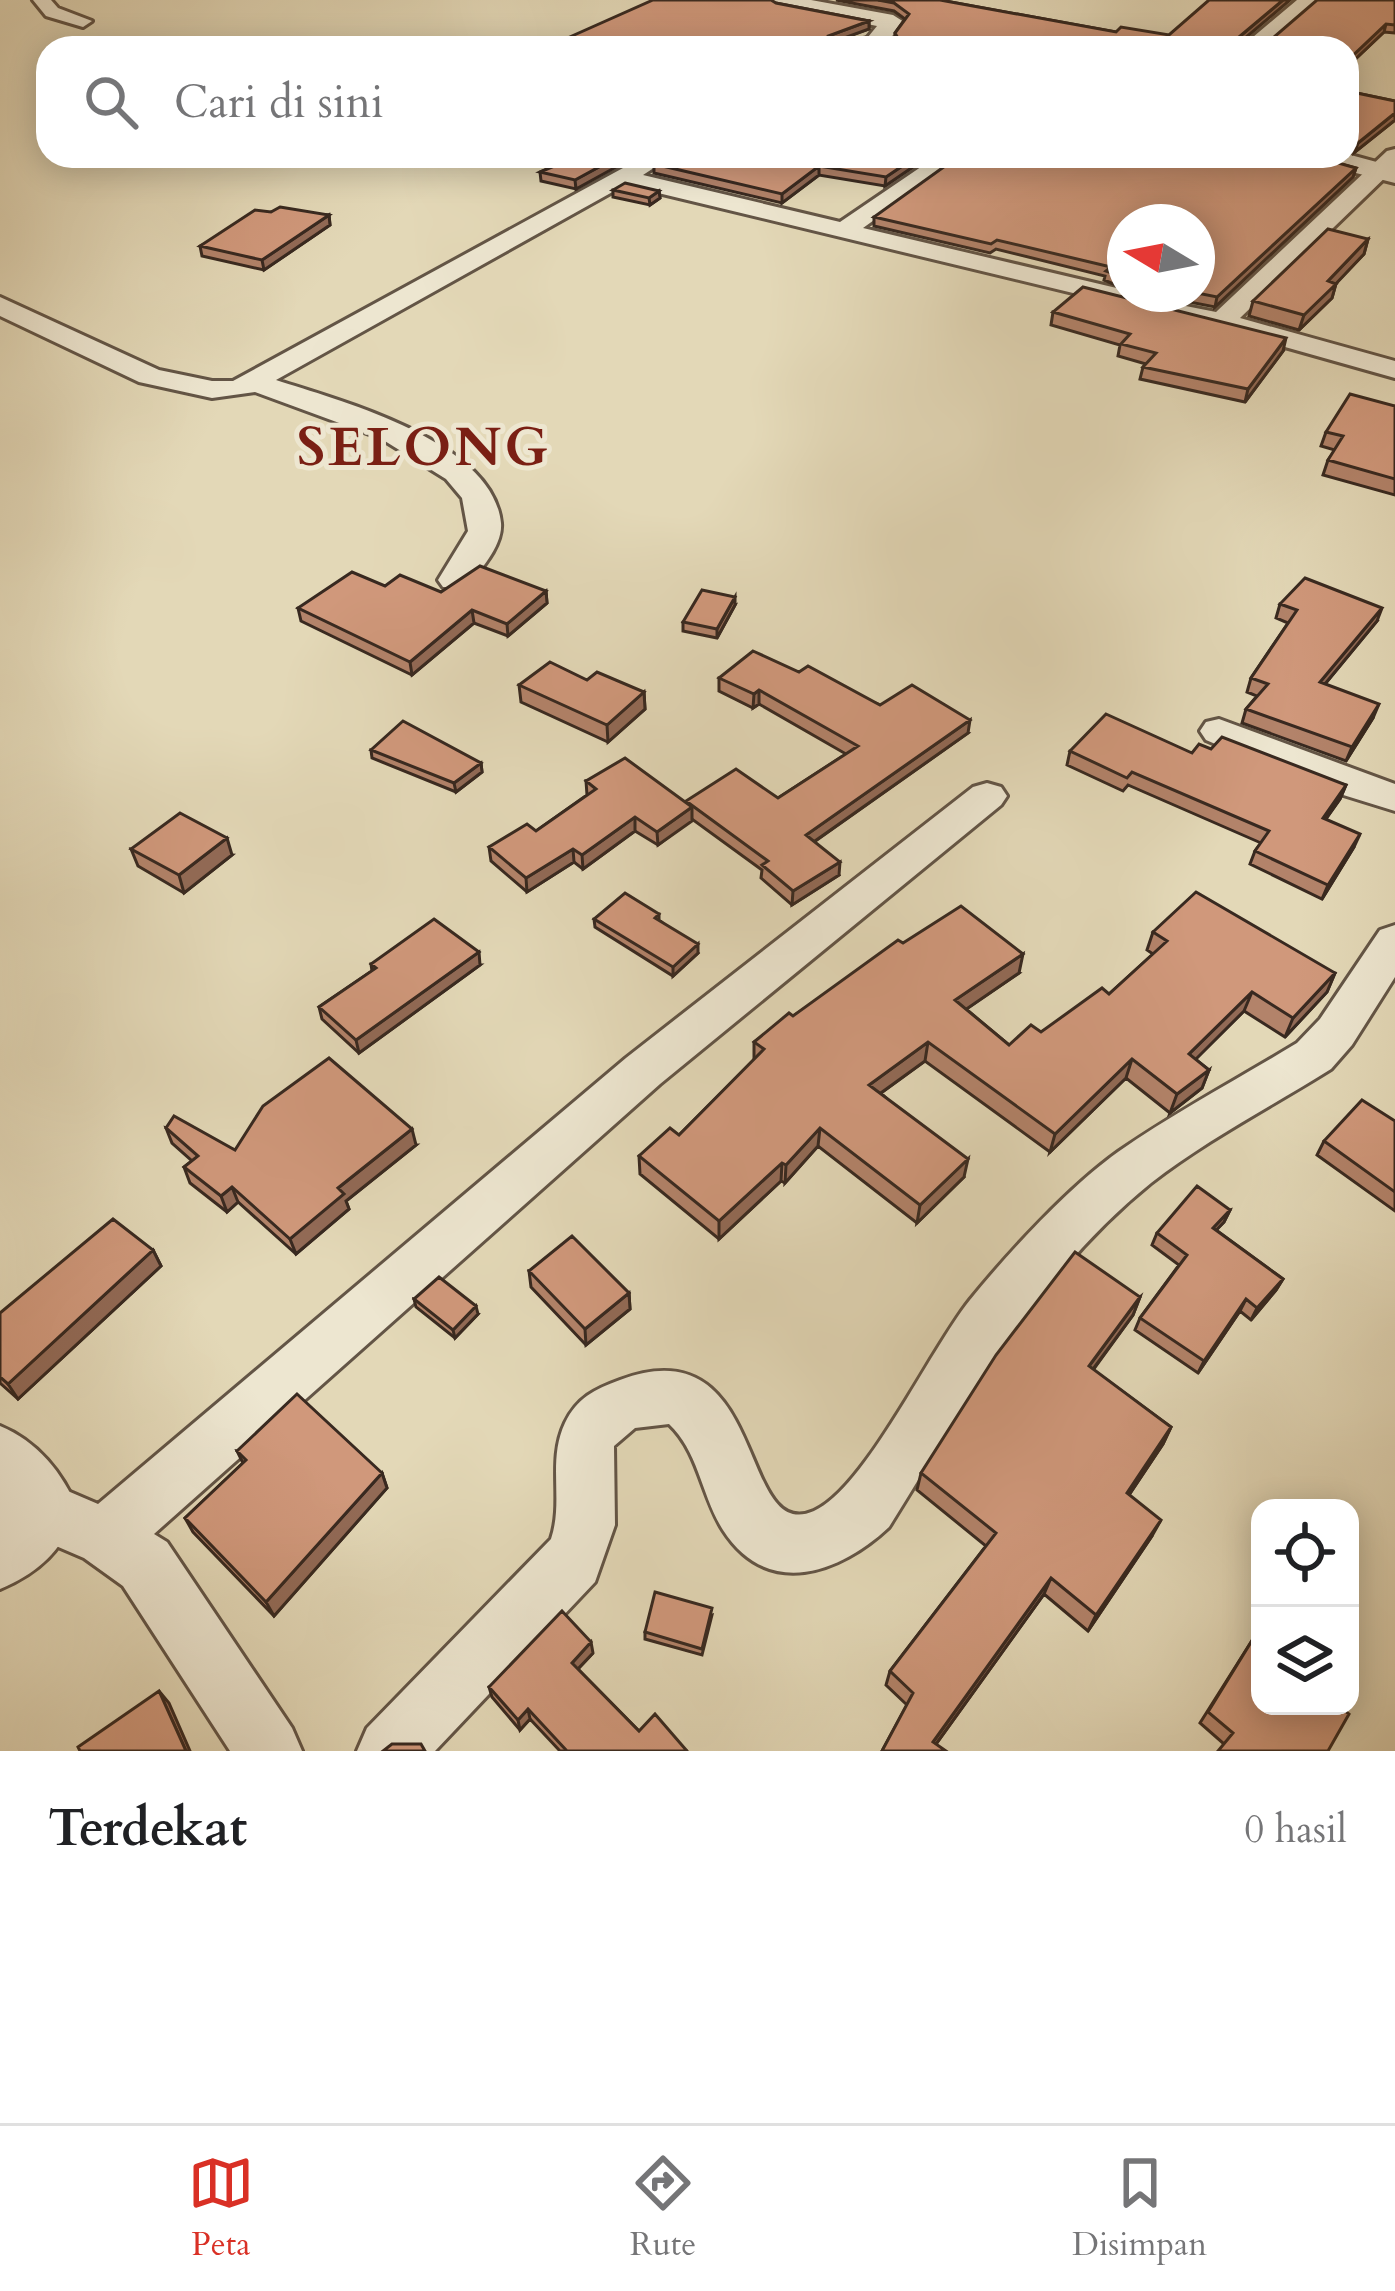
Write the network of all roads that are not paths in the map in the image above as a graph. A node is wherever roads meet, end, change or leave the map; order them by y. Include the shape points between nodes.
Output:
1 (42, 0) edge
2 (777, 0) edge
3 (1308, 0) edge
4 (83, 21) dead end
5 (885, 36) edge
6 (1264, 36) edge
7 (1359, 163) edge
8 (638, 168) edge
9 (934, 168) edge
10 (1390, 168) edge
11 (621, 177) junction
12 (840, 232) junction
13 (0, 305) edge
14 (1222, 321) junction
15 (1395, 370) edge
16 (253, 382) junction
17 (455, 580) edge
18 (1219, 731) dead end
19 (987, 796) dead end
20 (1395, 798) edge
21 (1395, 940) edge
22 (37, 1515) edge
23 (269, 1751) edge
24 (390, 1751) edge

1 - 4 street via 52,12
2 - 5 street via 900,17
3 - 6 street
7 - 10 street
8 - 11 street
9 - 12 street
10 - 14 street
11 - 12 street
11 - 16 street
12 - 14 street
13 - 16 street via 136,371 223,392
14 - 15 street
16 - 17 street via 357,417 436,456 467,482 485,524
18 - 20 street
19 - 22 street via 644,1071
21 - 24 street via 1314,1056 1134,1168 1081,1218 989,1318 843,1533 803,1547 778,1544 748,1516 710,1426 681,1396 620,1403 595,1427 583,1454 586,1524 573,1560
22 - 23 street via 145,1564

